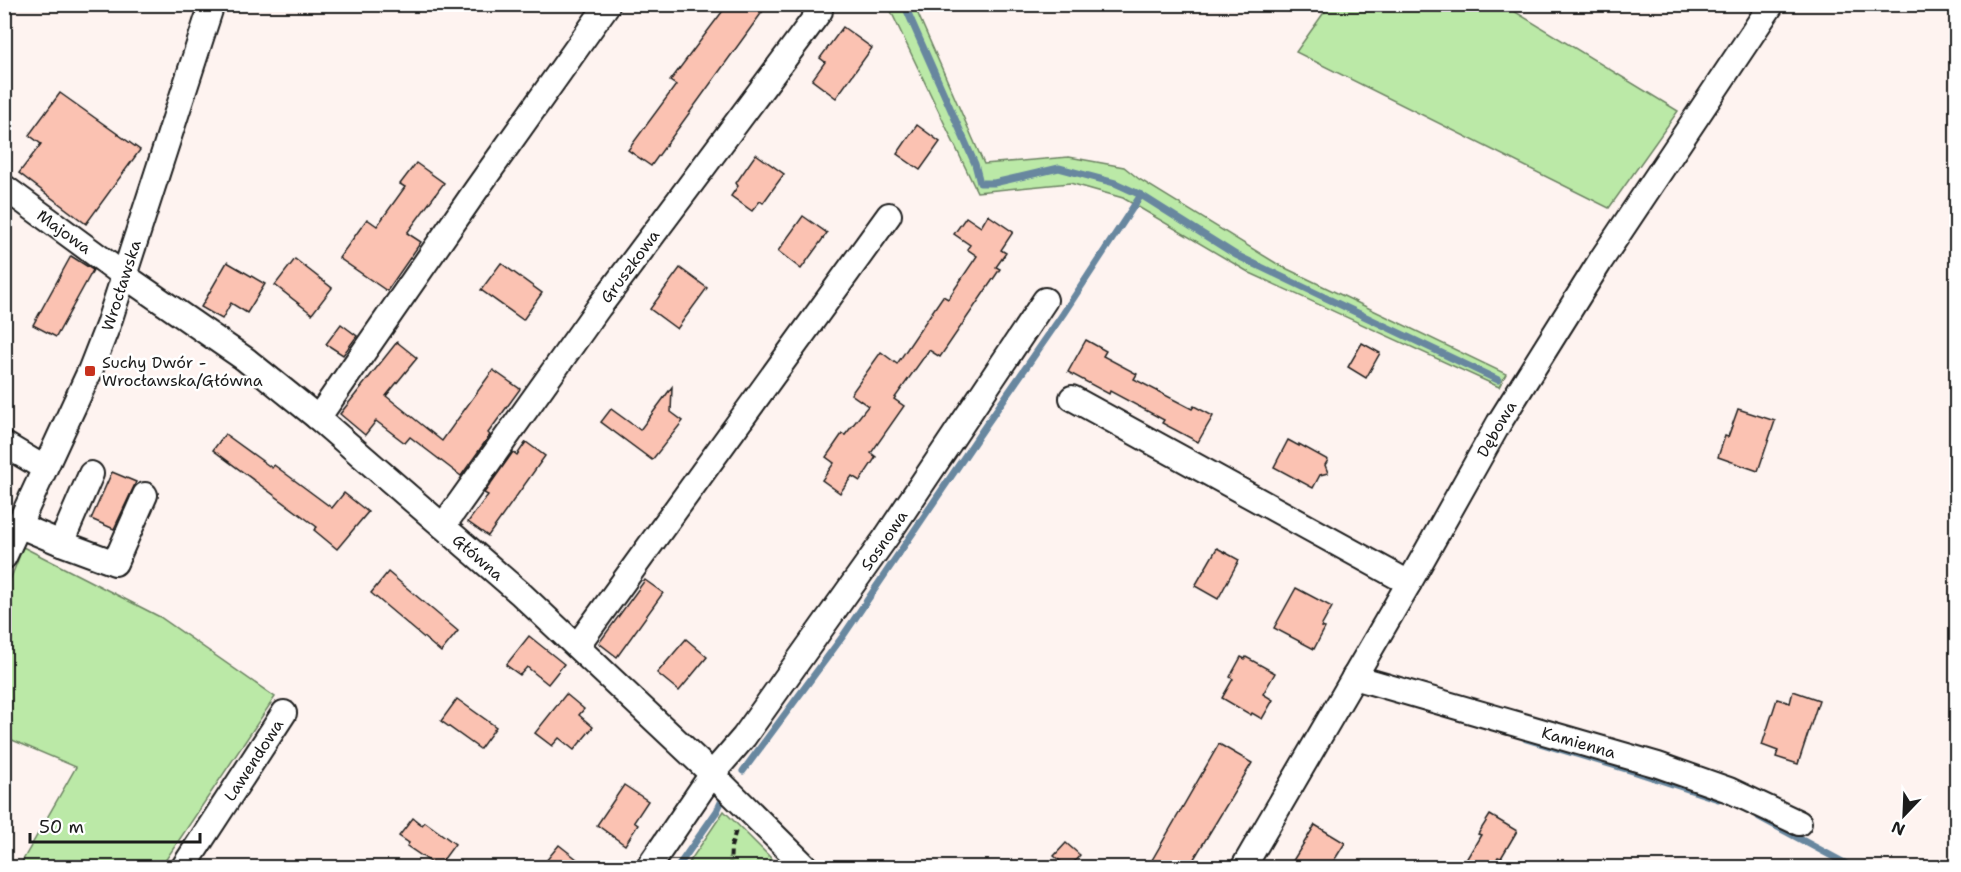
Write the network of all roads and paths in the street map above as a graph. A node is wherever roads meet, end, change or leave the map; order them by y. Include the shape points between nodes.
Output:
1 (212, 4) edge
2 (608, 4) edge
3 (1772, 4) edge
4 (820, 11) dead end
5 (4, 187) edge
6 (889, 215) dead end
7 (124, 276) junction
8 (1045, 300) dead end
9 (1072, 398) dead end
10 (318, 418) junction
11 (4, 444) edge
12 (44, 468) junction
13 (91, 474) dead end
14 (145, 495) dead end
15 (18, 525) junction
16 (443, 526) junction
17 (61, 543) junction
18 (4, 557) edge
19 (1409, 583) junction
20 (577, 646) junction
21 (1354, 677) junction
22 (284, 713) dead end
23 (712, 774) junction
24 (741, 823) dead end
25 (1799, 823) dead end
26 (183, 867) edge
27 (648, 867) edge
28 (730, 867) edge
29 (807, 867) edge
30 (1243, 867) edge

1 - 7 street, Wrocławska
2 - 10 street
3 - 19 street, Dębowa via 1601,260 1505,413
4 - 16 street, Gruszkowa via 599,307
5 - 7 street, Majowa
6 - 20 street
7 - 10 street, Główna via 245,359
7 - 12 street, Wrocławska via 90,371
8 - 23 street, Sosnowa via 887,537 744,737
9 - 19 street
10 - 16 street, Główna
11 - 12 street
12 - 15 street, Wrocławska
13 - 17 street
14 - 17 street via 115,563
15 - 17 street
15 - 18 street, Wrocławska
16 - 20 street, Główna
19 - 21 street, Dębowa
20 - 23 street, Główna
21 - 25 street, Kamienna via 1659,765 1729,790
21 - 30 street, Dębowa
22 - 26 street, Lawendowa
23 - 27 street, Sosnowa
23 - 29 street, Główna
24 - 28 path via 731,848

